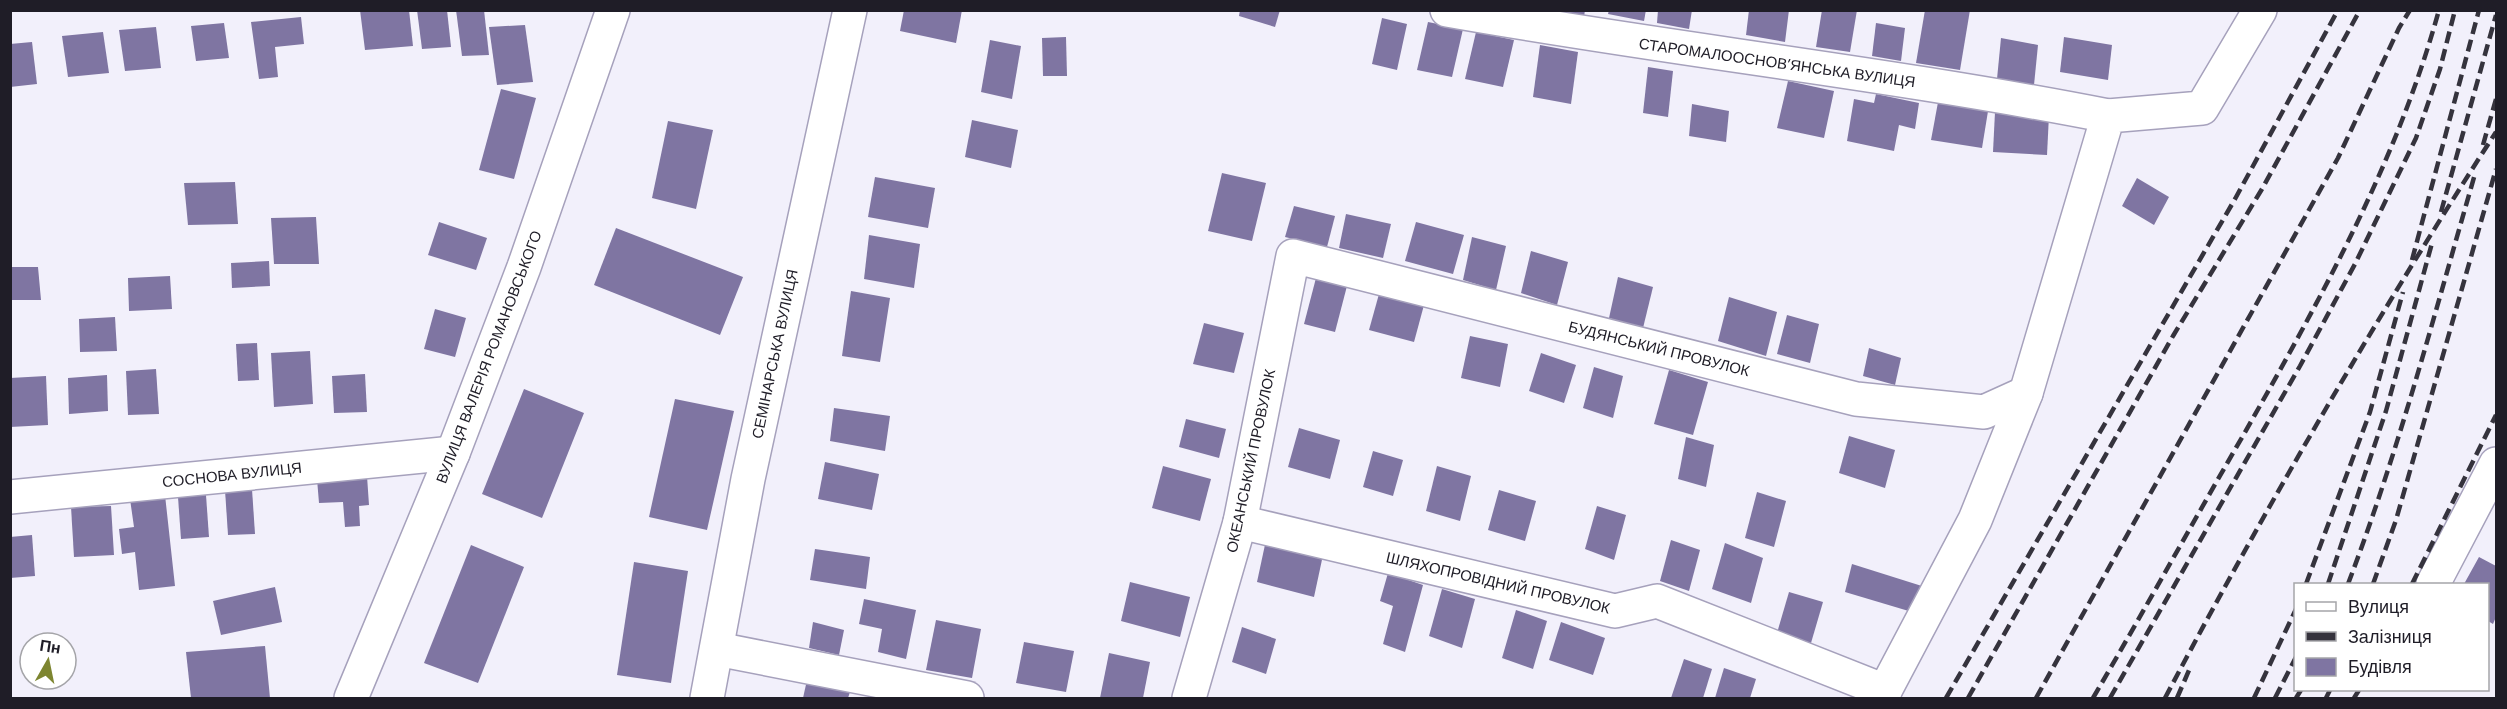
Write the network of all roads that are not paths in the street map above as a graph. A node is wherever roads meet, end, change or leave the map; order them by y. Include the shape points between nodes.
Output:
1 (613, 10) edge
2 (850, 10) edge
3 (1447, 10) edge
4 (2260, 10) edge
5 (1597, 24) edge
6 (2108, 116) junction
7 (1293, 256) joint
8 (2026, 393) junction
9 (453, 453) junction
10 (2496, 464) edge
11 (10, 496) edge
12 (1240, 522) junction
13 (2434, 583) edge
14 (717, 649) junction
15 (1883, 695) edge
16 (351, 699) edge
17 (707, 699) edge
18 (968, 699) edge
19 (1189, 699) edge

1 - 9 street, ВУЛИЦЯ ВАЛЕРІЯ РОМАНОВСЬКОГО via 524,267
2 - 14 street, СЕМІНАРСЬКА ВУЛИЦЯ via 748,479
3 - 5 street, СТАРОМАЛООСНОВ’ЯНСЬКА ВУЛИЦЯ
4 - 6 street, СТАРОМАЛООСНОВ’ЯНСЬКА ВУЛИЦЯ via 2202,108
5 - 6 street, СТАРОМАЛООСНОВ’ЯНСЬКА ВУЛИЦЯ
6 - 8 street
7 - 8 street, БУДЯНСЬКИЙ ПРОВУЛОК via 1856,399 1984,412
7 - 12 street, ОКЕАНСЬКИЙ ПРОВУЛОК
8 - 15 street via 1975,520
9 - 11 street, СОСНОВА ВУЛИЦЯ
9 - 16 street, ВУЛИЦЯ ВАЛЕРІЯ РОМАНОВСЬКОГО
10 - 13 street
12 - 15 street, ШЛЯХОПРОВІДНИЙ ПРОВУЛОК via 1615,611 1658,602
12 - 19 street, ОКЕАНСЬКИЙ ПРОВУЛОК
14 - 17 street, СЕМІНАРСЬКА ВУЛИЦЯ
14 - 18 street

